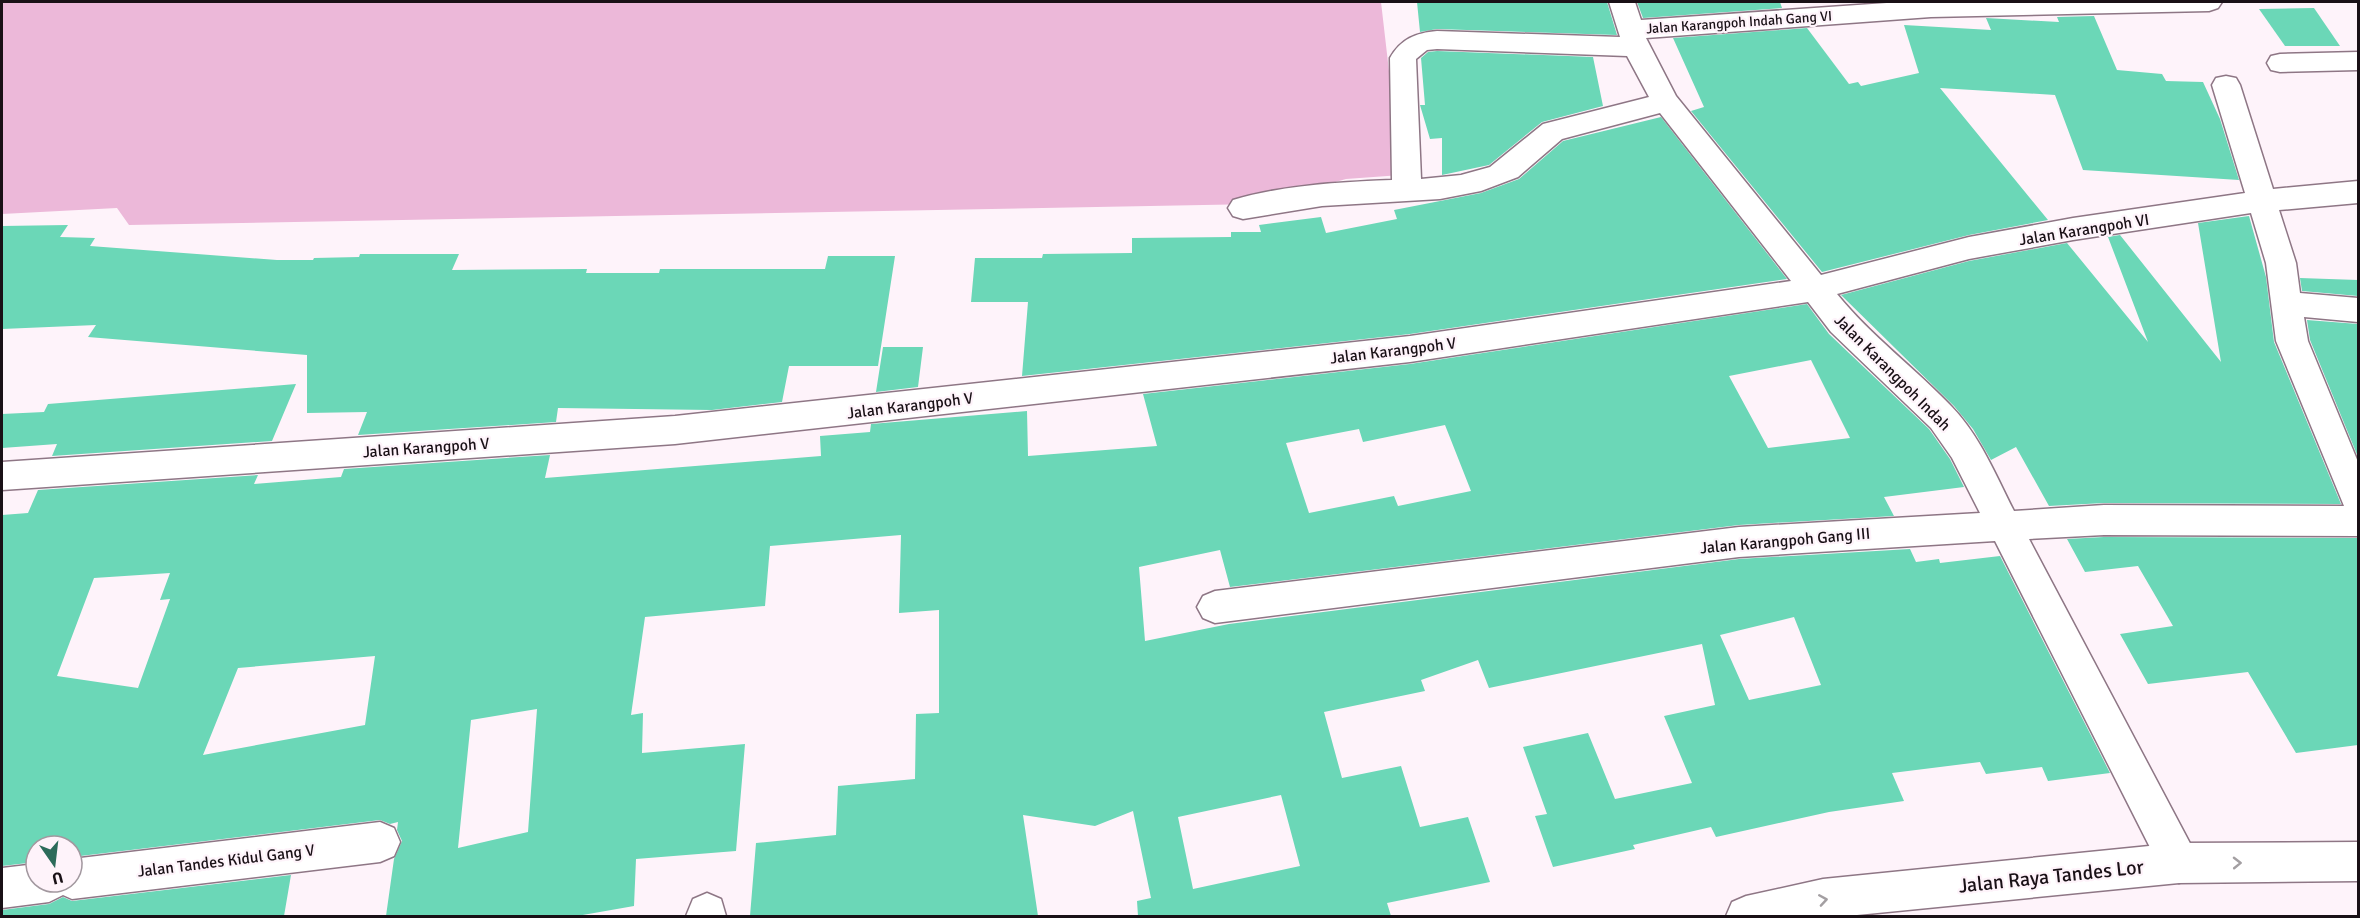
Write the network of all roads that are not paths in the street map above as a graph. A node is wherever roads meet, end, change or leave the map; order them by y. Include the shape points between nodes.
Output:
1 (1622, 2) edge
2 (2209, 2) edge
3 (1633, 38) junction
4 (2358, 61) edge
5 (2280, 63) dead end
6 (2226, 85) dead end
7 (1666, 102) junction
8 (1407, 190) junction
9 (2358, 192) edge
10 (2260, 201) junction
11 (1243, 208) dead end
12 (1813, 288) junction
13 (2288, 304) junction
14 (2358, 310) edge
15 (2, 476) edge
16 (2358, 501) edge
17 (2358, 521) edge
18 (2003, 524) junction
19 (1215, 607) dead end
20 (380, 842) dead end
21 (2358, 862) edge
22 (2179, 863) junction
23 (84, 878) edge
24 (24, 885) edge
25 (2, 888) edge
26 (1746, 916) edge

1 - 3 street, Jalan Karangpoh Indah
2 - 3 street, Jalan Karangpoh Indah Gang VI via 1931,8
3 - 7 street, Jalan Karangpoh Indah
3 - 8 street, Jalan Karangpoh Indah Gang VI via 1437,40 1408,49 1403,58
4 - 5 street
6 - 10 street
7 - 8 street via 1553,131 1511,168 1492,177 1461,185
7 - 12 street, Jalan Karangpoh Indah
8 - 11 street via 1333,194
9 - 10 street, Jalan Karangpoh VI
10 - 12 street, Jalan Karangpoh VI via 1969,248
10 - 13 street via 2281,263
12 - 15 street, Jalan Karangpoh V via 1410,349 687,429
12 - 18 street, Jalan Karangpoh Indah via 1842,324 1953,431
13 - 14 street
13 - 16 street via 2292,341
17 - 18 street, Jalan Karangpoh Gang III via 2104,520
18 - 19 street, Jalan Karangpoh Gang III via 1739,542
18 - 22 street, Jalan Karangpoh Indah
20 - 23 street, Jalan Tandes Kidul Gang V
22 -> 21 street, Jalan Raya Tandes Lor
26 -> 22 street, Jalan Raya Tandes Lor via 1823,899
24 - 25 street

